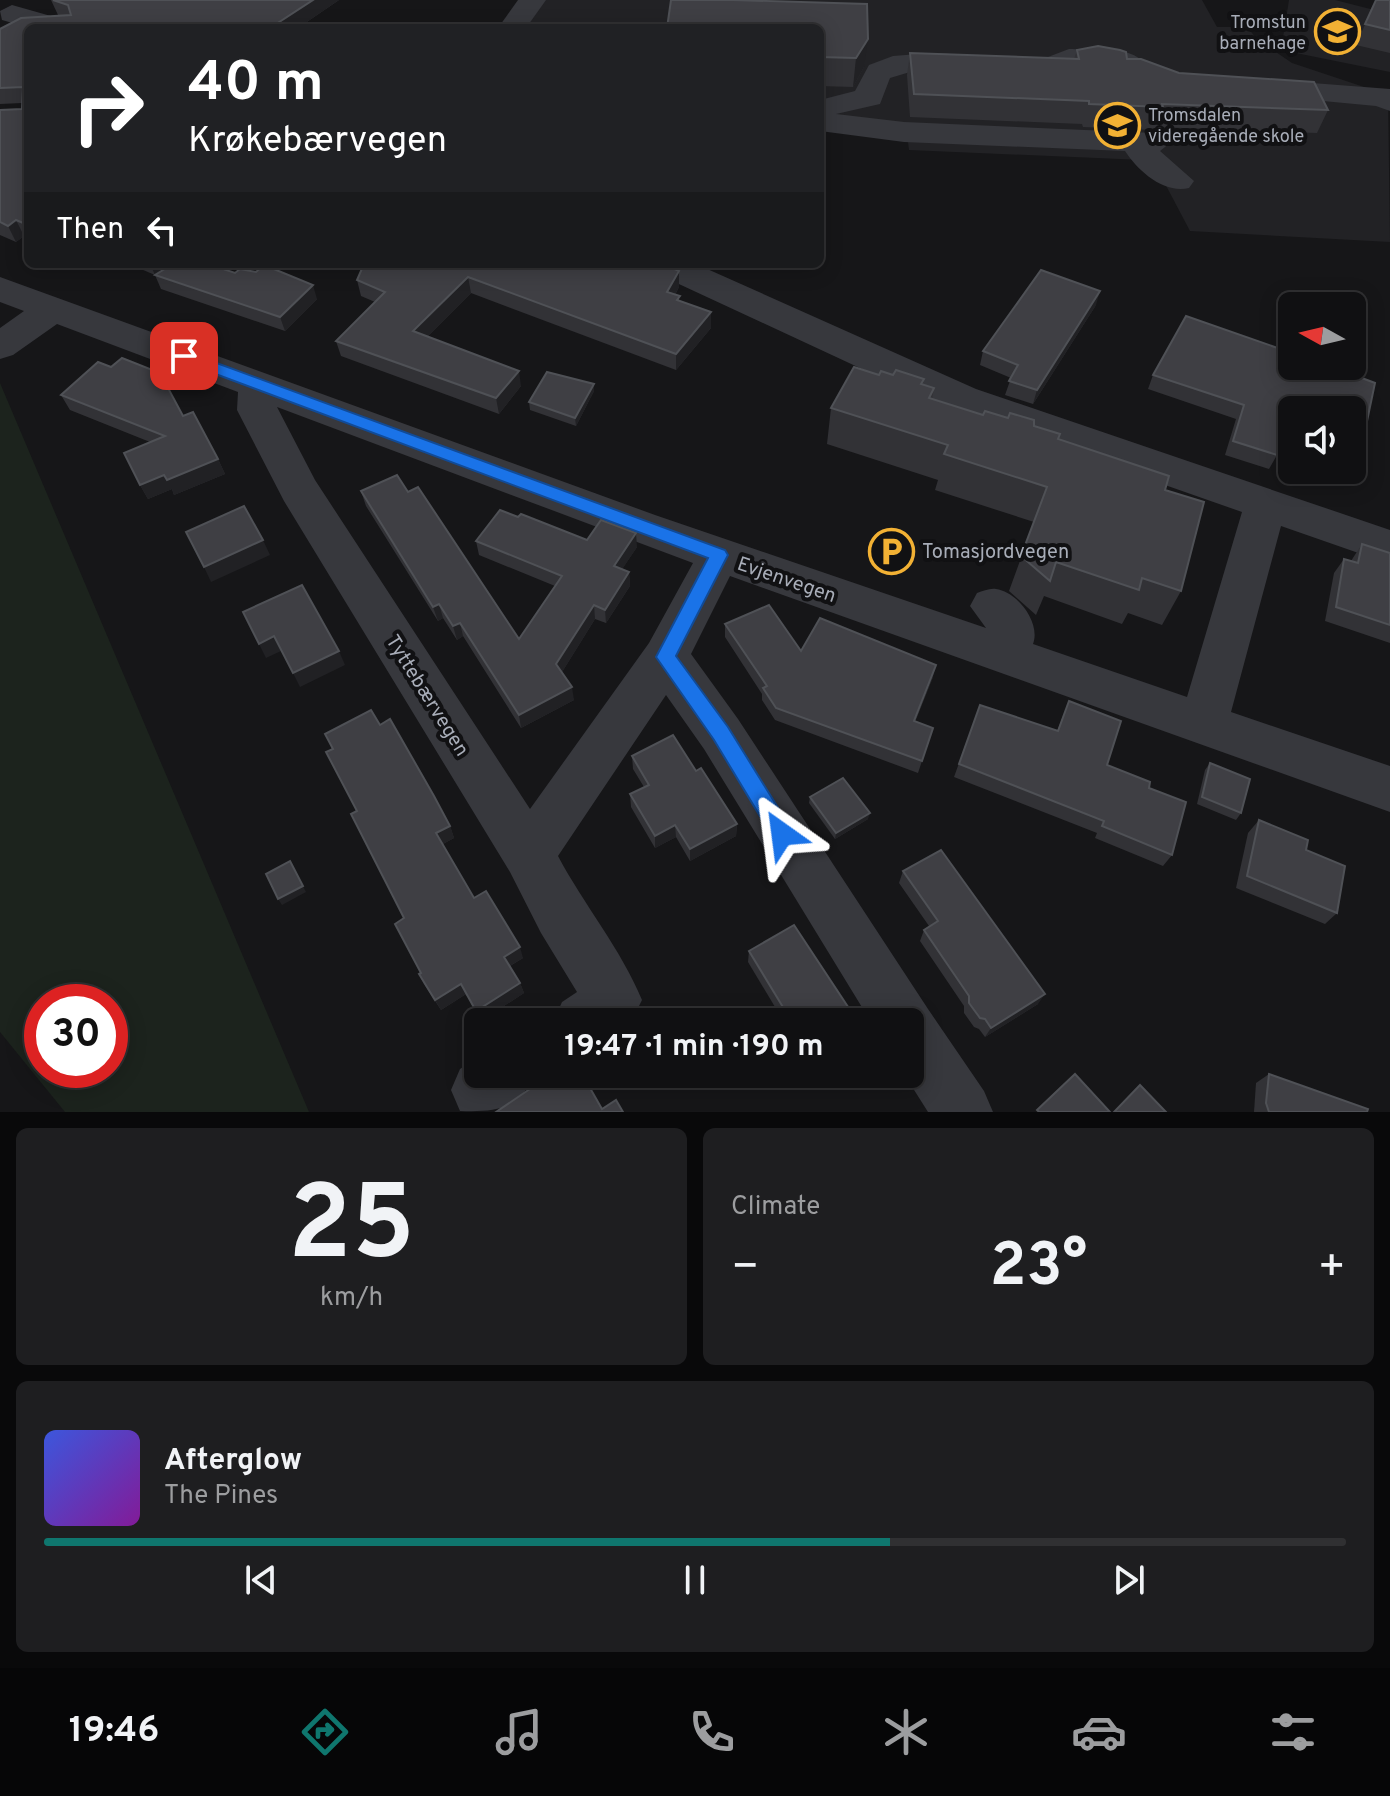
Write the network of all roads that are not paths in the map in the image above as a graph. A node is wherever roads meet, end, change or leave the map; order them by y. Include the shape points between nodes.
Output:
1 (532, 0) edge
2 (14, 12) edge
3 (50, 24) edge
4 (515, 24) edge
5 (1159, 81) edge
6 (1232, 87) edge
7 (1390, 102) edge
8 (824, 108) edge
9 (824, 122) edge
10 (1177, 181) dead end
11 (675, 268) edge
12 (16, 300) edge
13 (0, 346) edge
14 (258, 385) junction
15 (1265, 505) junction
16 (1390, 547) edge
17 (719, 555) junction
18 (993, 606) dead end
19 (1005, 655) junction
20 (666, 657) junction
21 (1203, 725) junction
22 (1390, 789) edge
23 (529, 854) junction
24 (597, 1008) edge
25 (895, 1008) edge
26 (924, 1052) edge
27 (963, 1112) edge

1 - 4 street
2 - 3 street
5 - 8 street via 1119,60 1069,58 1054,66 1033,67 906,63 885,67 874,77 869,97
6 - 7 street via 1385,97
9 - 10 street via 904,132 1144,142 1142,153
11 - 15 street via 962,399
12 - 13 street, Evjenvegen
12 - 14 street, Evjenvegen
14 - 17 street, Evjenvegen
14 - 23 street, Tyttebærvegen via 255,404 261,420 299,490
15 - 16 street
15 - 21 street
17 - 19 street, Evjenvegen
17 - 20 street
18 - 19 street via 1009,622 1013,636
19 - 21 street, Evjenvegen
20 - 23 street
20 - 25 street via 721,734
21 - 22 street, Evjenvegen
23 - 24 street, Tyttebærvegen via 560,914
26 - 27 street

